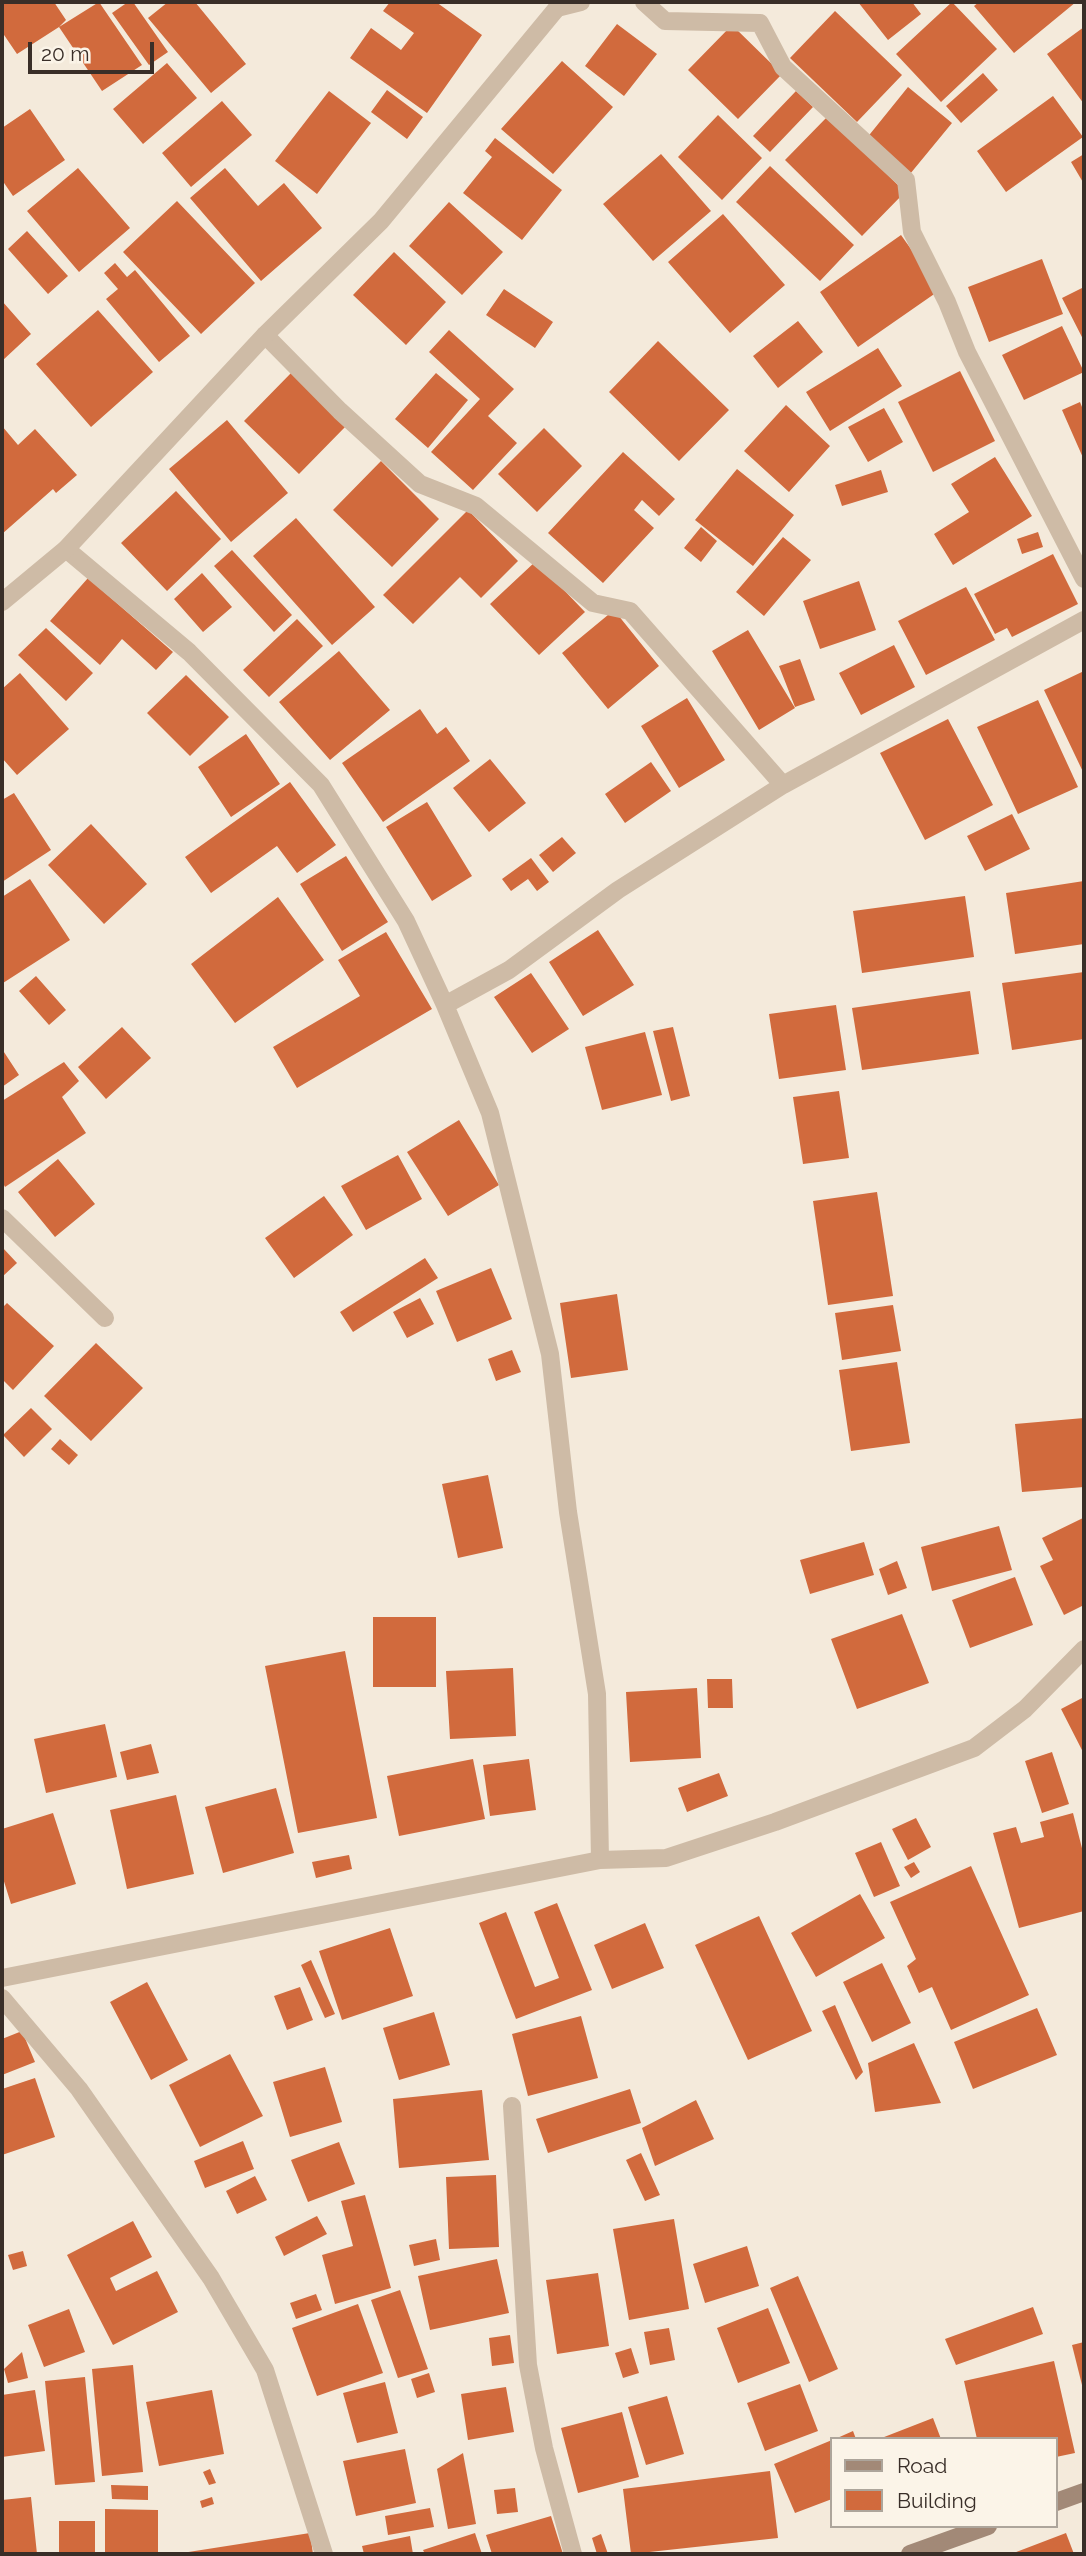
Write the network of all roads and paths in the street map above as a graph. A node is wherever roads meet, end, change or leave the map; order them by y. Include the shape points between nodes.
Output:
1 (581, 2) edge
2 (644, 2) edge
3 (559, 5) edge
4 (265, 335) junction
5 (66, 549) junction
6 (1084, 579) edge
7 (2, 602) edge
8 (1084, 620) edge
9 (783, 785) junction
10 (445, 1005) junction
11 (2, 1218) edge
12 (105, 1318) dead end
13 (1084, 1649) edge
14 (600, 1860) junction
15 (2, 1978) edge
16 (2, 1998) edge
17 (512, 2106) dead end
18 (1084, 2492) edge
19 (1058, 2501) edge
20 (982, 2528) edge
21 (324, 2554) edge
22 (573, 2554) edge
23 (910, 2554) edge

1 - 3 street
2 - 6 street via 665,21 761,23 783,67 906,180 912,232 967,352
3 - 4 street via 381,221
4 - 5 street
4 - 9 street via 421,484 476,506 593,603 630,611
5 - 7 street
5 - 10 street via 189,652 321,785 406,920
8 - 9 street
9 - 10 street via 618,890 509,970
10 - 14 street via 491,1113 550,1354 568,1512 597,1694
11 - 12 street
13 - 14 street via 1025,1709 974,1748 666,1858
14 - 15 street
16 - 21 street via 79,2089 211,2278 265,2370
17 - 22 street via 528,2365 544,2448
18 - 19 main road
20 - 23 main road

